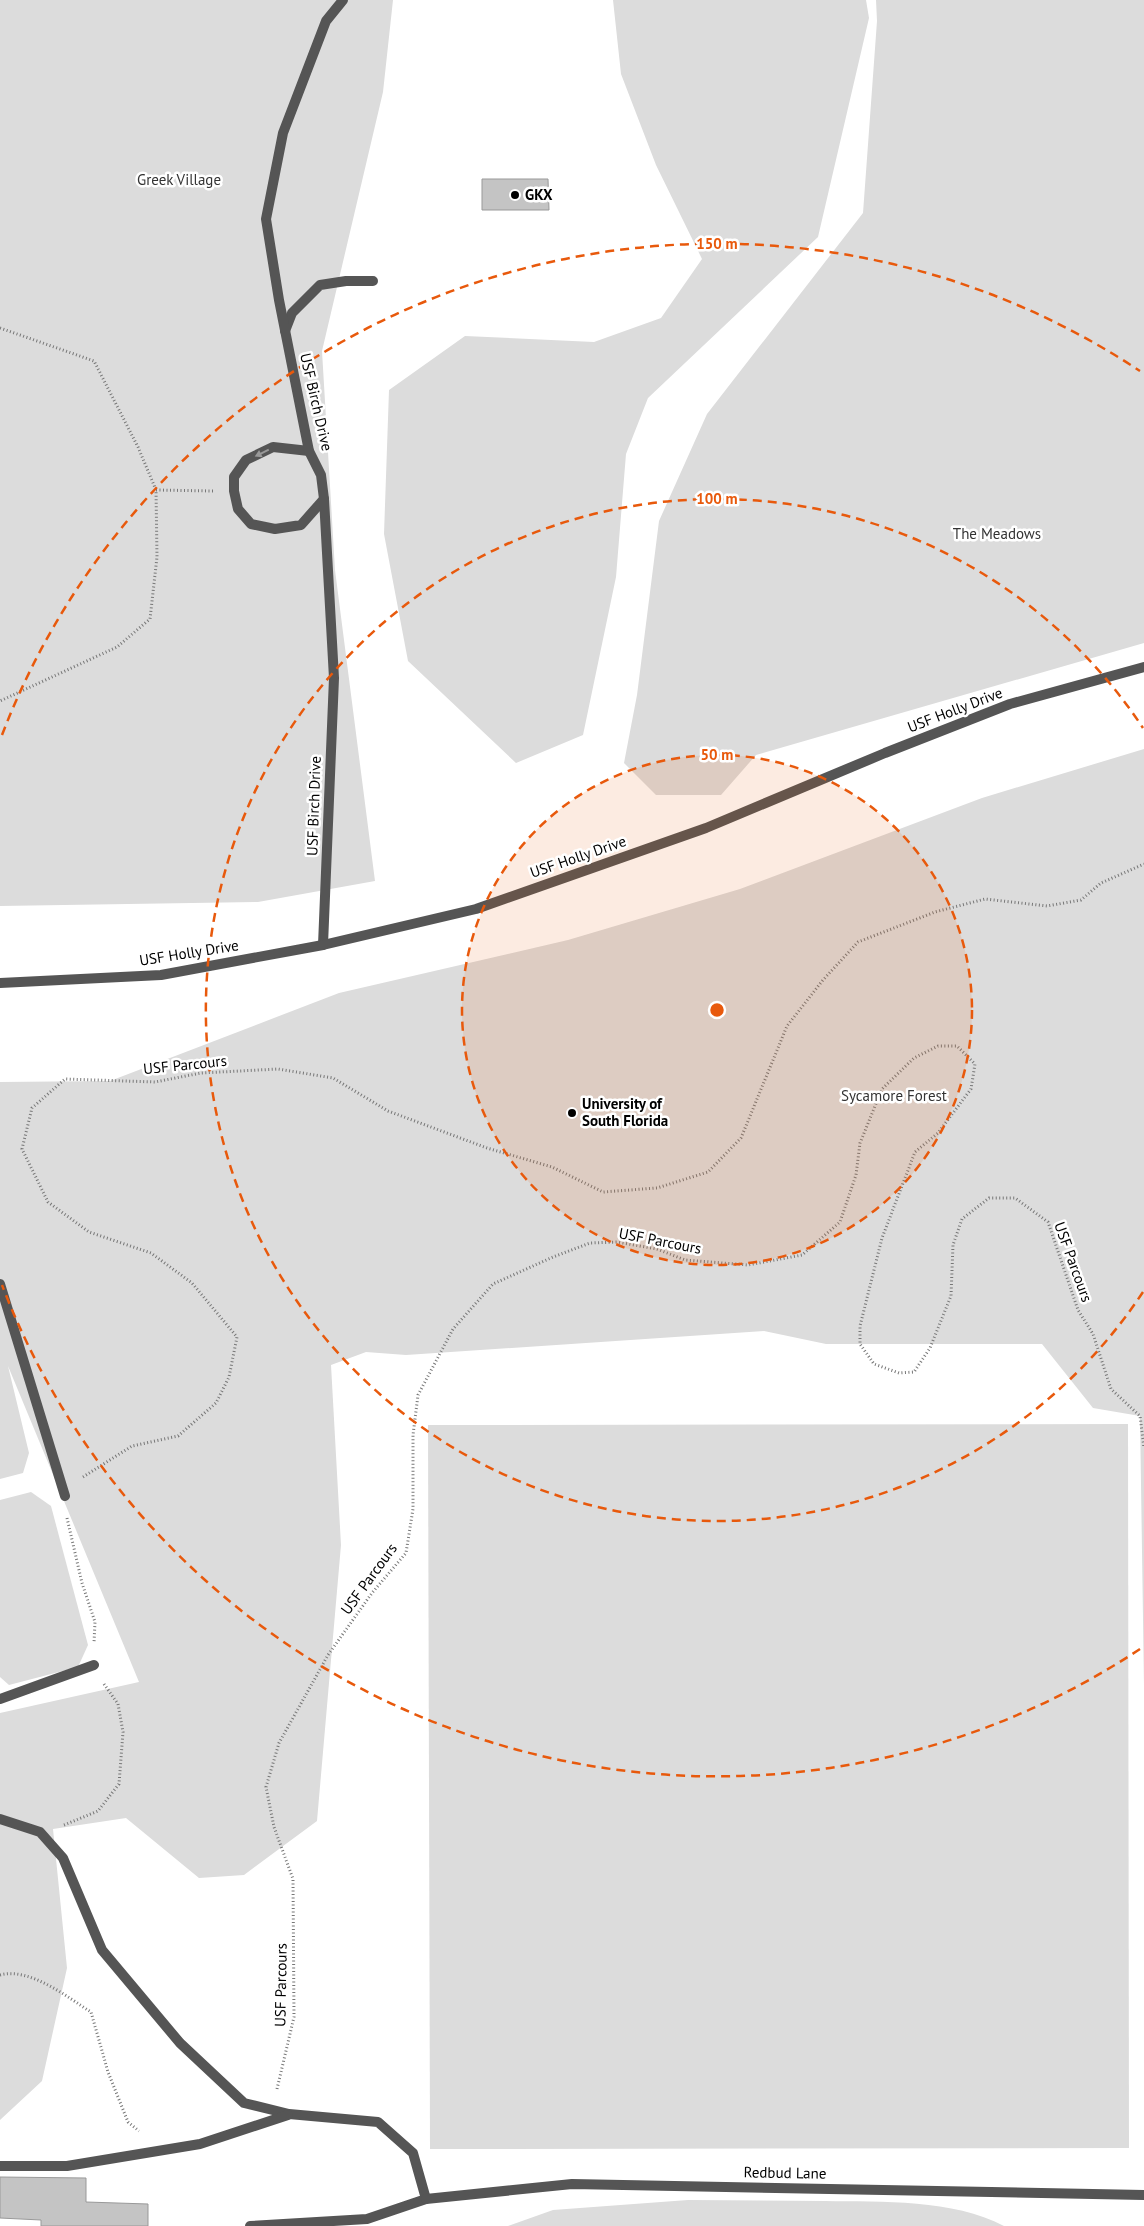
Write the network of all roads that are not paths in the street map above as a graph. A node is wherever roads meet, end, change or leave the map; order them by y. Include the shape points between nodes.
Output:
1 (343, 0) edge
2 (373, 281) dead end
3 (285, 332) junction
4 (309, 451) junction
5 (324, 499) junction
6 (1144, 667) edge
7 (323, 945) junction
8 (0, 983) edge
9 (0, 1284) edge
10 (65, 1496) road end
11 (94, 1665) road end
12 (0, 1699) edge
13 (0, 1819) edge
14 (289, 2114) junction
15 (0, 2166) edge
16 (1144, 2195) edge
17 (426, 2199) junction
18 (250, 2226) edge

1 - 3 street, USF Birch Drive via 326,21 283,133 266,219
2 - 3 street via 320,285 292,313
3 - 4 street, USF Birch Drive
4 - 5 street, USF Birch Drive via 321,475
4 -> 5 street via 273,447 246,460 234,477 238,509 251,524 276,529 301,525
5 - 7 street, USF Birch Drive via 334,678
6 - 7 street, USF Holly Drive via 1010,704 706,828 476,909
7 - 8 street, USF Holly Drive via 162,975
9 - 10 street
11 - 12 street
13 - 14 street via 40,1832 62,1858 102,1950 180,2043 244,2104
14 - 15 street via 200,2144 67,2166
14 - 17 street via 378,2122 412,2153
16 - 17 street, Redbud Lane via 572,2184
17 - 18 street, Redbud Lane via 367,2219

